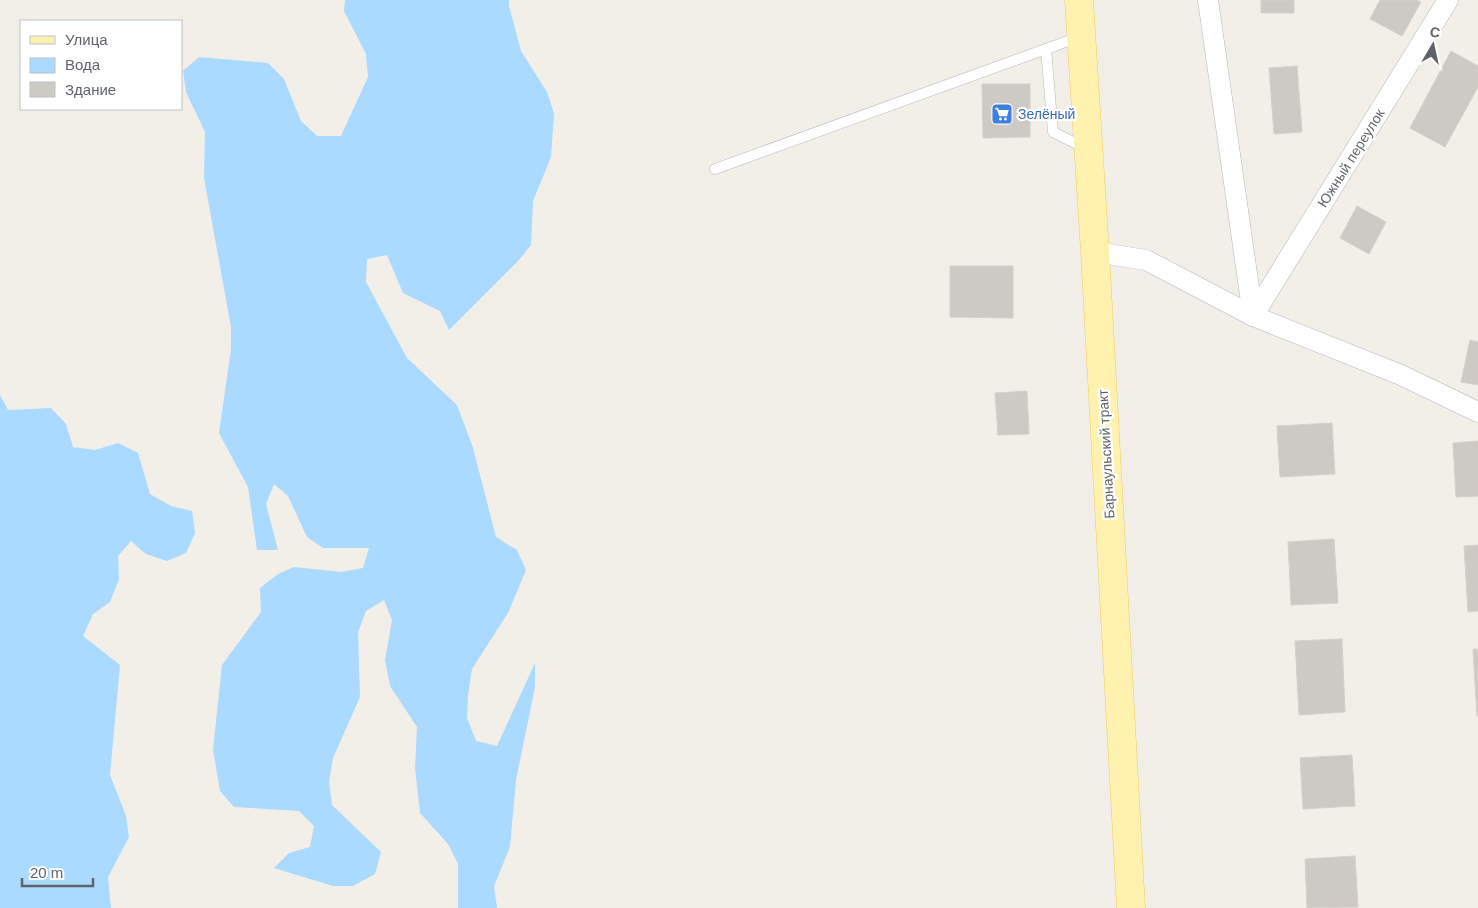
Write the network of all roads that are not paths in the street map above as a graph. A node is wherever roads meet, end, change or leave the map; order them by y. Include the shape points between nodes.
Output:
1 (1079, 0) edge
2 (1208, 0) edge
3 (1448, 0) edge
4 (1080, 37) junction
5 (1046, 49) junction
6 (1088, 149) junction
7 (715, 169) dead end
8 (1095, 252) junction
9 (1254, 316) junction
10 (1478, 412) edge
11 (1131, 908) edge

1 - 4 main road, Барнаульский тракт
2 - 9 street
3 - 9 street, Южный переулок
4 - 5 lane
4 - 6 main road, Барнаульский тракт
5 - 6 lane via 1053,132
5 - 7 lane
6 - 8 main road, Барнаульский тракт
8 - 9 street via 1146,260
8 - 11 main road, Барнаульский тракт
9 - 10 street via 1401,374

